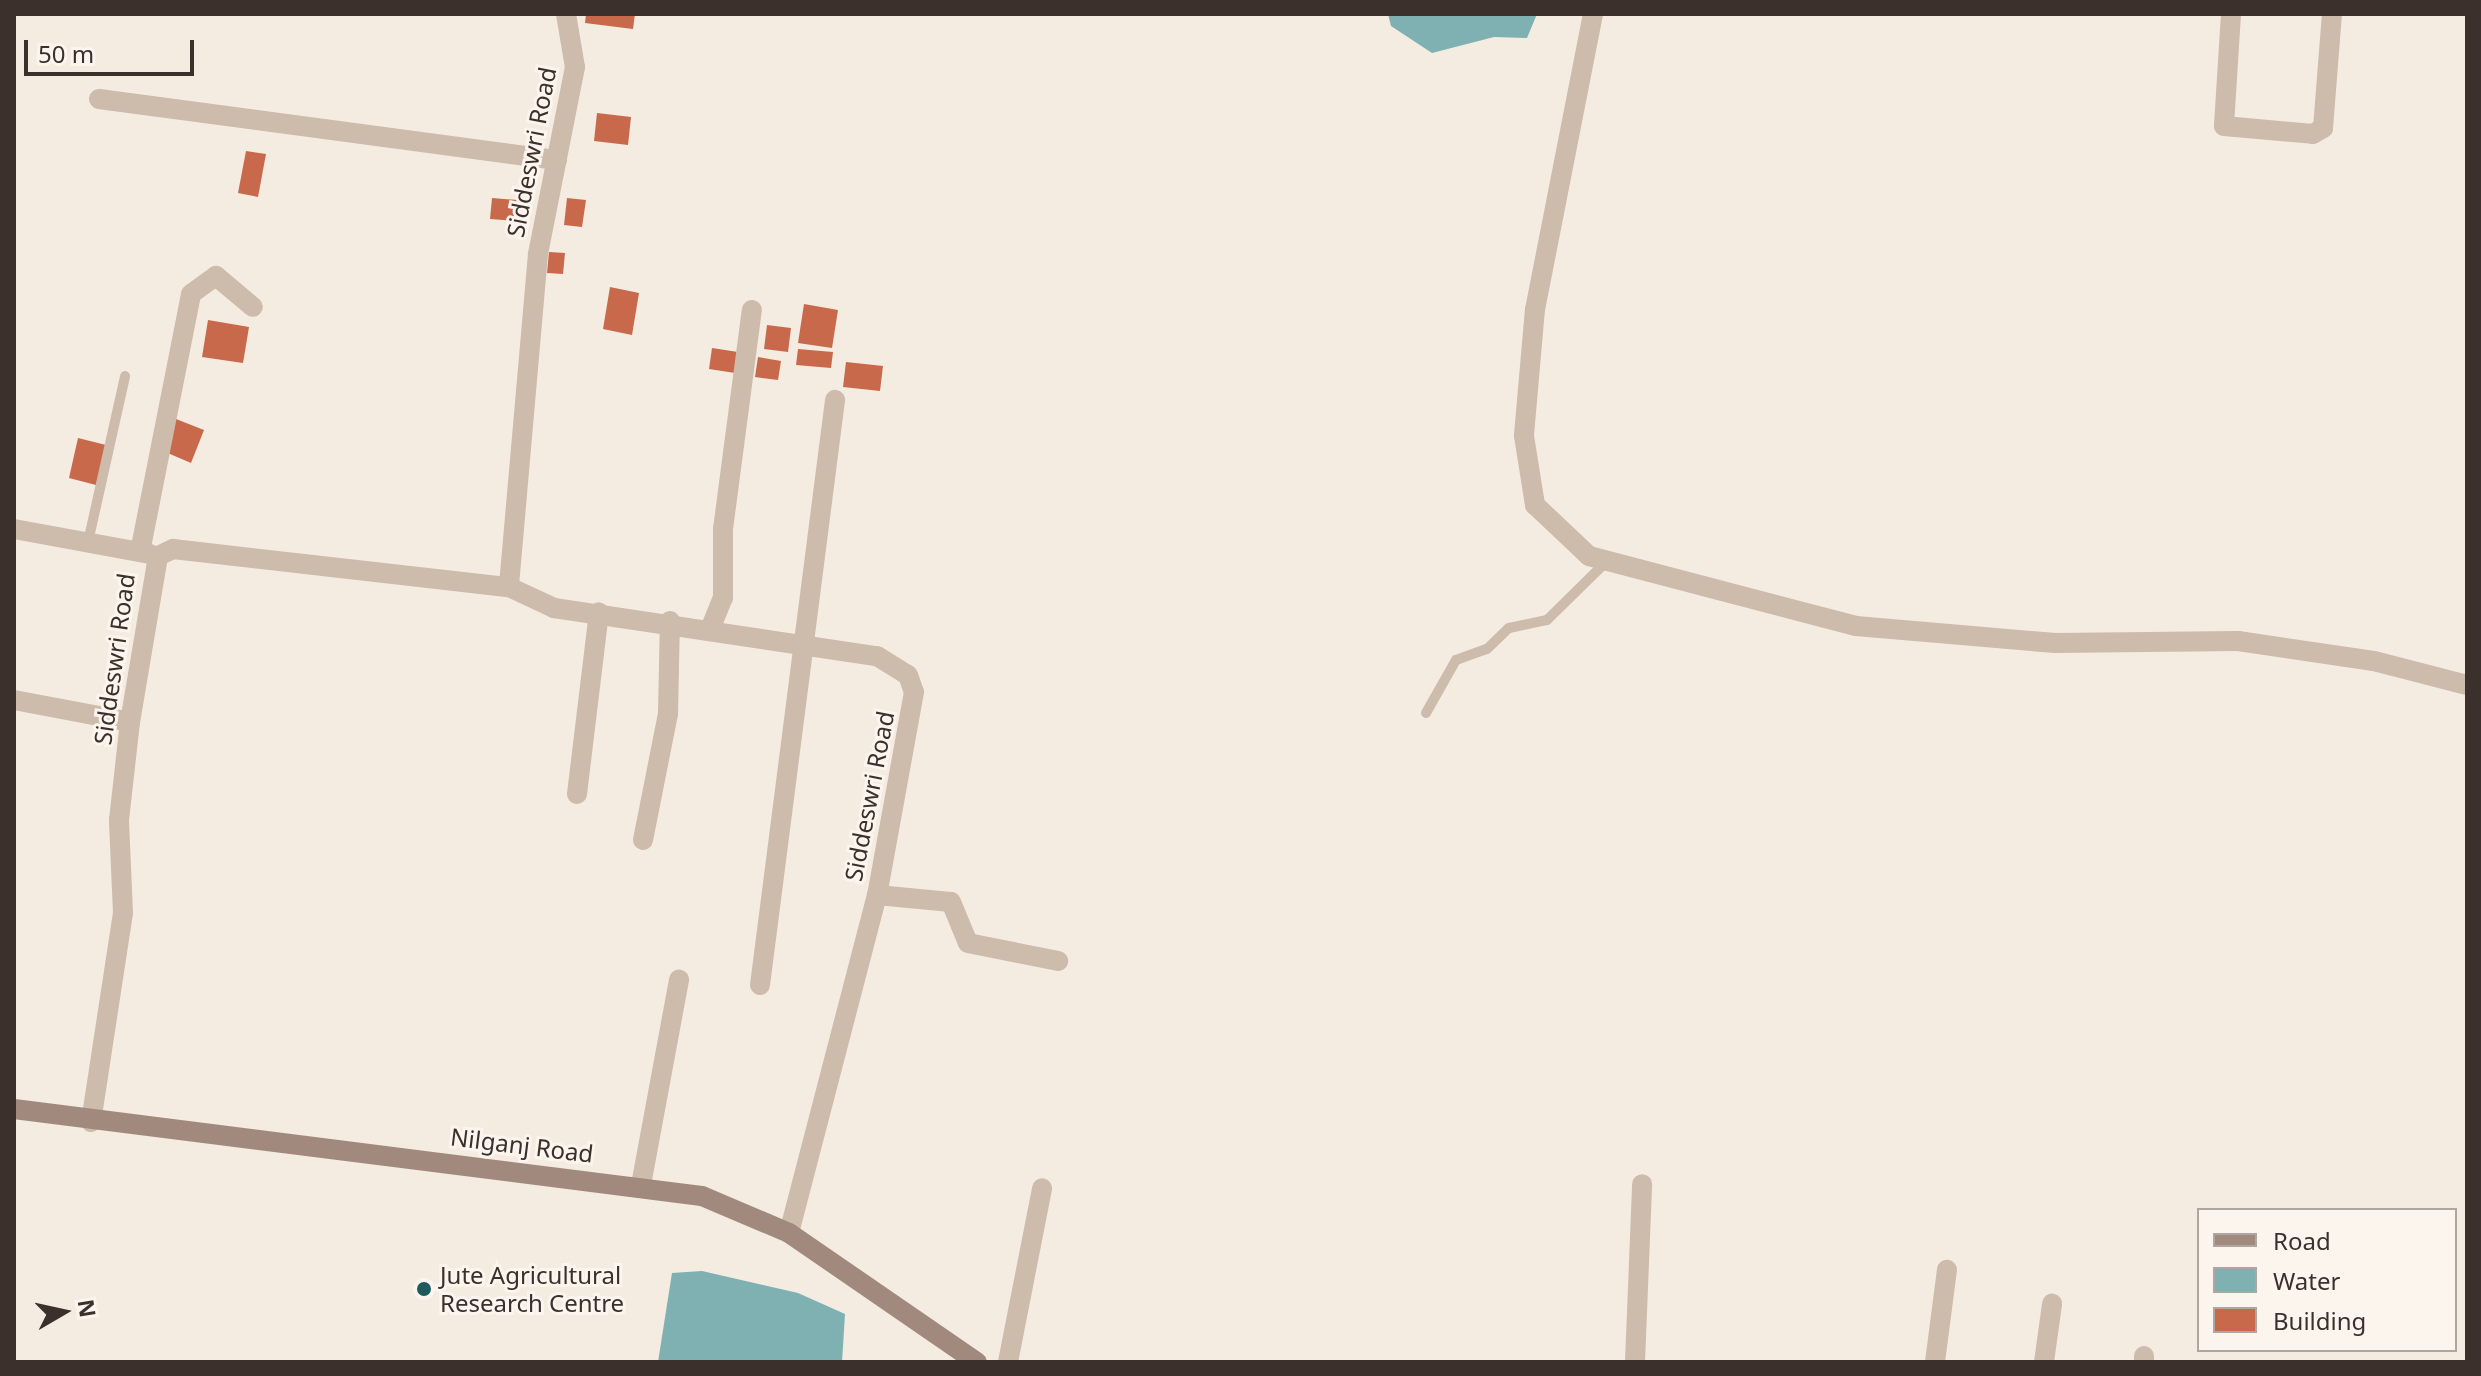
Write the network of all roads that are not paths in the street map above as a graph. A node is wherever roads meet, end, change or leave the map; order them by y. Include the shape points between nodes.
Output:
1 (566, 14) edge
2 (1593, 14) edge
3 (2231, 14) edge
4 (2332, 14) edge
5 (99, 99) dead end
6 (557, 160) junction
7 (253, 307) dead end
8 (752, 310) dead end
9 (125, 376) dead end
10 (835, 400) dead end
11 (14, 529) edge
12 (88, 542) junction
13 (149, 554) junction
14 (1603, 565) junction
15 (509, 587) junction
16 (599, 612) junction
17 (670, 621) junction
18 (711, 627) junction
19 (802, 640) junction
20 (2467, 685) edge
21 (14, 700) edge
22 (1426, 713) dead end
23 (130, 722) junction
24 (577, 794) dead end
25 (643, 840) dead end
26 (877, 895) junction
27 (1058, 961) dead end
28 (679, 979) dead end
29 (760, 985) dead end
30 (14, 1109) edge
31 (91, 1122) junction
32 (1642, 1184) dead end
33 (641, 1185) junction
34 (1042, 1188) dead end
35 (789, 1233) junction
36 (1947, 1270) dead end
37 (2052, 1304) dead end
38 (977, 1362) edge
39 (1008, 1362) edge
40 (1635, 1362) edge
41 (1935, 1362) edge
42 (2044, 1362) edge

1 - 6 street, Siddeswri Road via 575,67
2 - 14 street via 1535,309 1524,436 1535,505 1546,523
3 - 4 street via 2224,126 2313,134 2323,128
5 - 6 street
6 - 15 street, Siddeswri Road via 538,254
7 - 13 street via 216,276 191,294
8 - 18 street via 723,529 723,598
9 - 12 lane
10 - 19 street
11 - 12 street
12 - 13 street
13 - 15 street, Siddeswri Road via 173,549
13 - 23 street, Siddeswri Road
14 - 20 street via 1856,626 2055,643 2238,641 2374,661
14 - 22 lane via 1547,620 1509,628 1487,649 1456,660
15 - 16 street, Siddeswri Road via 526,600
16 - 17 street, Siddeswri Road
16 - 24 street
17 - 18 street, Siddeswri Road
17 - 25 street via 668,714
18 - 19 street, Siddeswri Road
19 - 26 street, Siddeswri Road via 893,663 914,692
19 - 29 street
21 - 23 street
23 - 31 street, Siddeswri Road via 119,820 123,913
26 - 27 street via 951,902 968,943
26 - 35 street, Siddeswri Road
28 - 33 street
30 - 31 street, Nilganj Road
31 - 33 street, Nilganj Road
32 - 40 street
33 - 35 street, Nilganj Road via 739,1208
34 - 39 street
35 - 38 street, Nilganj Road
36 - 41 street
37 - 42 street

